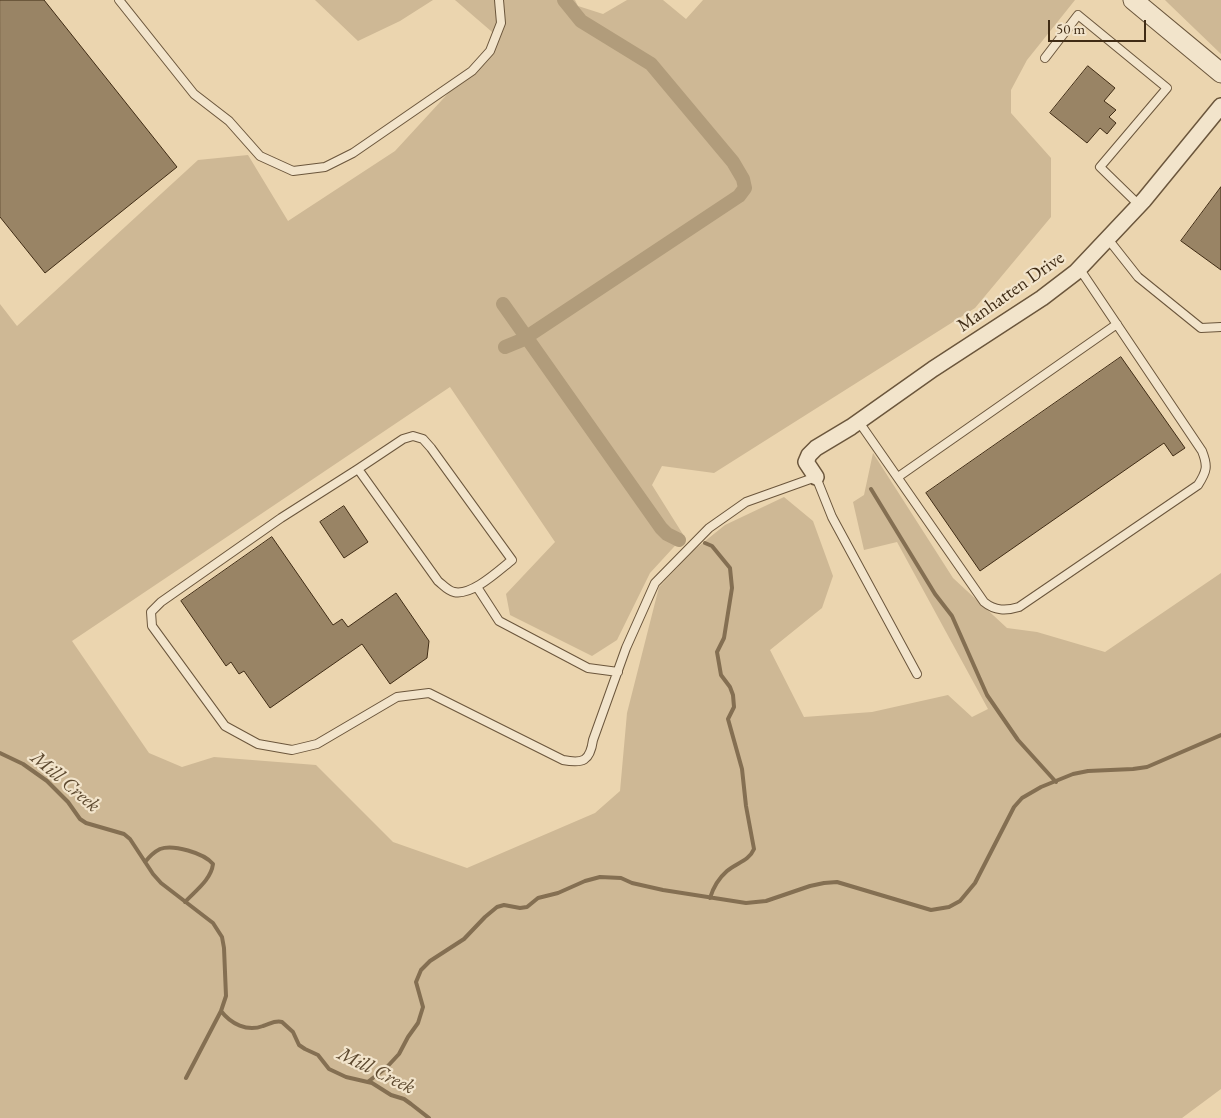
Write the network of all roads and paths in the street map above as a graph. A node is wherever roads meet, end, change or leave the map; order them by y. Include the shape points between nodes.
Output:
1 (119, 0) edge
2 (499, 0) edge
3 (1133, 0) edge
4 (1045, 58) dead end
5 (1221, 73) edge
6 (1221, 106) edge
7 (1139, 205) junction
8 (1108, 239) junction
9 (1079, 268) junction
10 (1117, 324) junction
11 (1221, 327) edge
12 (859, 422) junction
13 (358, 470) junction
14 (816, 477) junction
15 (898, 477) junction
16 (477, 587) junction
17 (618, 672) junction
18 (917, 674) dead end

1 - 2 lane via 194,94 229,121 260,156 293,171 325,167 353,153 472,71 490,50 502,23
3 - 5 street
4 - 7 lane via 1078,15 1167,88 1100,167
6 - 7 street, Manhatten Drive
7 - 8 street, Manhatten Drive
8 - 9 street, Manhatten Drive
8 - 11 lane via 1138,277 1201,328
9 - 10 lane
9 - 12 street, Manhatten Drive via 1054,289
10 - 15 lane
10 - 15 lane via 1202,451 1207,463 1198,485 1019,607 1008,610 984,602
12 - 14 street, Manhatten Drive via 809,455 806,462
12 - 15 lane
13 - 16 lane via 438,581 454,592
13 - 16 lane via 403,439 413,436 423,440 512,560
13 - 17 lane via 281,518 161,602 152,612 152,626 226,726 258,744 292,750 317,744 397,697 429,693 563,760 576,763 585,760 592,750
14 - 17 lane via 746,502 709,528 655,583
14 - 18 lane via 832,517
16 - 17 lane via 499,621 588,668

